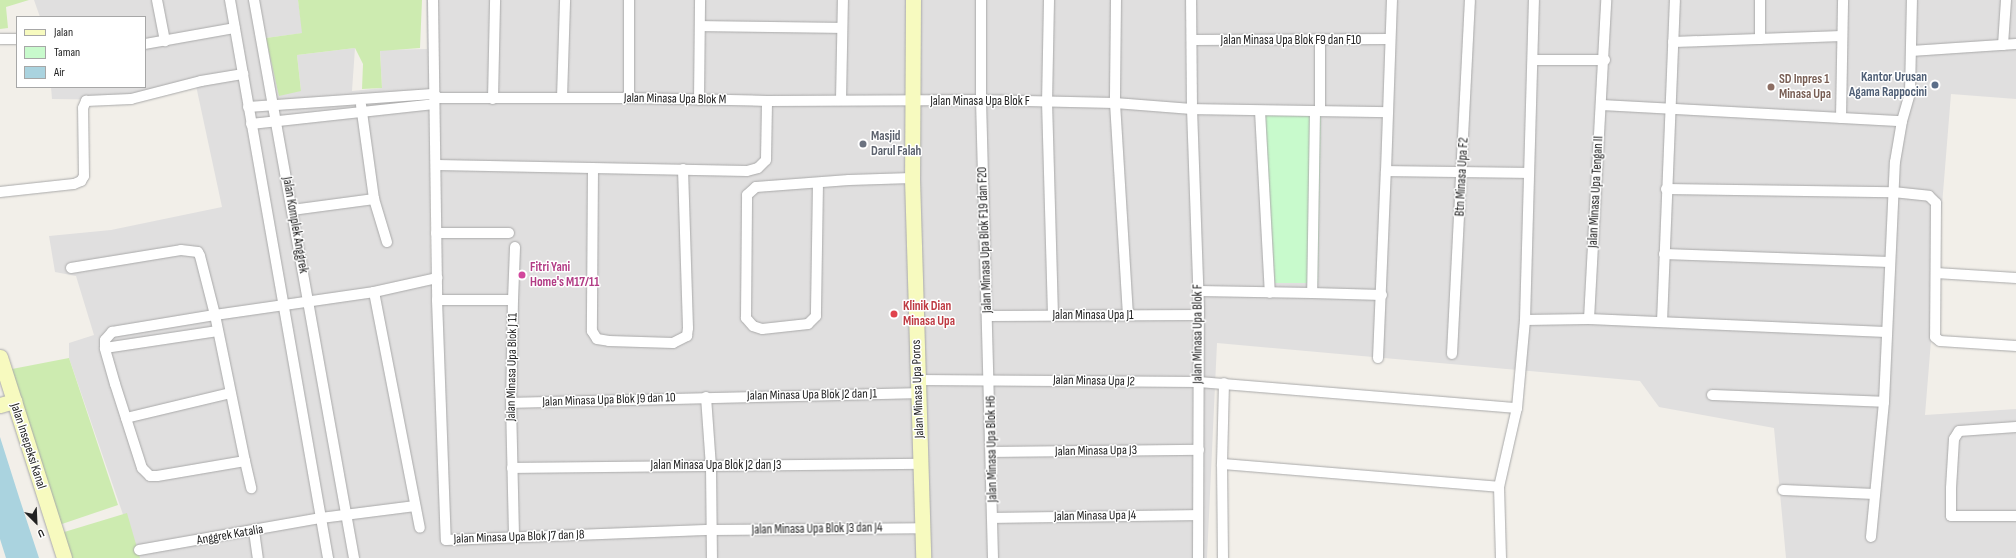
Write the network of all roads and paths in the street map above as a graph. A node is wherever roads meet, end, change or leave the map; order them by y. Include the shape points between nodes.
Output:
1 (157, 0) edge
2 (230, 0) edge
3 (254, 0) edge
4 (432, 0) edge
5 (495, 0) edge
6 (565, 0) edge
7 (629, 0) edge
8 (700, 0) edge
9 (843, 0) edge
10 (913, 0) edge
11 (981, 0) edge
12 (1049, 0) edge
13 (1116, 0) edge
14 (1191, 0) edge
15 (1392, 0) edge
16 (1470, 0) edge
17 (1534, 0) edge
18 (1606, 0) edge
19 (1675, 0) edge
20 (1760, 0) edge
21 (1843, 0) edge
22 (1912, 0) edge
23 (2006, 0) edge
24 (700, 26) junction
25 (235, 28) junction
26 (842, 28) junction
27 (1842, 36) junction
28 (0, 39) edge
29 (16, 39) edge
30 (1320, 39) junction
31 (1760, 39) junction
32 (1192, 40) junction
33 (1390, 40) junction
34 (165, 41) junction
35 (1673, 42) junction
36 (146, 44) edge
37 (2016, 44) edge
38 (2003, 45) junction
39 (1911, 51) junction
40 (1533, 60) junction
41 (1605, 60) junction
42 (243, 74) junction
43 (562, 98) junction
44 (629, 98) junction
45 (435, 99) junction
46 (493, 99) junction
47 (360, 100) junction
48 (699, 100) junction
49 (841, 100) junction
50 (981, 100) junction
51 (767, 101) junction
52 (911, 101) junction
53 (1047, 101) junction
54 (1115, 103) junction
55 (1602, 105) junction
56 (275, 106) junction
57 (248, 108) junction
58 (1192, 109) junction
59 (1670, 110) junction
60 (1260, 111) junction
61 (1318, 111) junction
62 (362, 112) junction
63 (1387, 112) junction
64 (1841, 118) junction
65 (278, 121) junction
66 (1902, 122) junction
67 (251, 124) junction
68 (436, 165) junction
69 (593, 168) junction
70 (683, 169) junction
71 (1463, 170) junction
72 (1386, 171) junction
73 (1528, 173) junction
74 (912, 178) junction
75 (818, 183) junction
76 (1666, 189) junction
77 (0, 192) edge
78 (1893, 192) junction
79 (374, 199) junction
80 (292, 210) junction
81 (436, 233) junction
82 (509, 233) dead end
83 (387, 242) dead end
84 (515, 247) dead end
85 (1664, 254) junction
86 (1890, 262) junction
87 (70, 268) dead end
88 (1936, 273) junction
89 (437, 278) junction
90 (2016, 278) edge
91 (374, 292) junction
92 (1198, 292) junction
93 (1270, 293) junction
94 (1312, 293) junction
95 (1382, 295) junction
96 (437, 300) junction
97 (513, 300) junction
98 (308, 303) junction
99 (285, 306) junction
100 (215, 315) junction
101 (1052, 315) junction
102 (1128, 315) junction
103 (1199, 315) junction
104 (988, 316) junction
105 (1590, 319) junction
106 (1525, 320) junction
107 (1662, 322) junction
108 (218, 332) junction
109 (1886, 332) junction
110 (2016, 346) edge
111 (105, 348) junction
112 (1452, 354) dead end
113 (0, 358) edge
114 (1378, 358) dead end
115 (990, 380) junction
116 (1198, 382) junction
117 (1224, 383) junction
118 (918, 387) junction
119 (230, 393) junction
120 (1712, 395) dead end
121 (706, 397) junction
122 (1884, 402) junction
123 (7, 403) edge
124 (511, 403) junction
125 (1517, 408) junction
126 (126, 418) junction
127 (2016, 427) edge
128 (1200, 450) junction
129 (992, 452) junction
130 (245, 461) junction
131 (920, 464) junction
132 (1222, 464) junction
133 (711, 466) junction
134 (512, 468) junction
135 (1499, 487) junction
136 (251, 488) dead end
137 (1783, 490) dead end
138 (1875, 494) junction
139 (415, 506) junction
140 (346, 515) junction
141 (1198, 515) junction
142 (2016, 516) edge
143 (321, 518) junction
144 (993, 518) junction
145 (420, 528) dead end
146 (922, 528) junction
147 (712, 530) junction
148 (254, 531) junction
149 (1871, 536) dead end
150 (514, 537) junction
151 (139, 550) dead end
152 (64, 558) edge
153 (258, 558) edge
154 (328, 558) edge
155 (354, 558) edge
156 (712, 558) edge
157 (923, 558) edge
158 (993, 558) edge
159 (1198, 558) edge
160 (1223, 558) edge
161 (1501, 558) edge

1 - 34 street
2 - 25 street, Jalan Komplek Anggrek
3 - 56 street, Jalan Komplek Anggrek
4 - 45 street
5 - 46 street
6 - 43 street
7 - 44 street
8 - 24 street
9 - 26 street
10 - 52 street, Jalan Minasa Upa Poros
11 - 50 street, Jalan Minasa Upa Blok F19 dan F20
12 - 53 street
13 - 54 street
14 - 32 street, Jalan Minasa Upa Blok F
15 - 33 street
16 - 71 street, Btn Minasa Upa F2
17 - 40 street
18 - 41 street, Jalan Minasa Upa Tengan II
19 - 35 street
20 - 31 street
21 - 27 street
22 - 39 street
23 - 38 street
24 - 26 street
24 - 48 street
25 - 34 street
25 - 42 street, Jalan Komplek Anggrek
26 - 49 street
27 - 31 street
27 - 64 street
28 - 29 street
30 - 32 street, Jalan Minasa Upa Blok F9 dan F10
30 - 33 street, Jalan Minasa Upa Blok F9 dan F10
30 - 61 street
31 - 35 street
32 - 58 street, Jalan Minasa Upa Blok F
33 - 63 street
34 - 36 street
35 - 59 street
37 - 38 street
38 - 39 street
39 - 66 street via 1908,105
40 - 41 street
40 - 73 street
41 - 55 street, Jalan Minasa Upa Tengan II
42 - 57 street, Jalan Komplek Anggrek
42 - 77 street via 201,81 131,99 86,101 82,108 84,176 81,181 74,184
43 - 44 street, Jalan Minasa Upa Blok M
43 - 46 street, Jalan Minasa Upa Blok M
44 - 48 street, Jalan Minasa Upa Blok M
45 - 46 street, Jalan Minasa Upa Blok M
45 - 47 street
45 - 62 street
45 - 68 street
47 - 56 street
47 - 62 street
48 - 51 street, Jalan Minasa Upa Blok M
49 - 51 street, Jalan Minasa Upa Blok M
49 - 52 street, Jalan Minasa Upa Blok M
50 - 52 street, Jalan Minasa Upa Blok F
50 - 53 street, Jalan Minasa Upa Blok F
50 - 104 street, Jalan Minasa Upa Blok F19 dan F20
51 - 70 street via 766,160 758,168 747,171
52 - 74 street, Jalan Minasa Upa Poros
53 - 54 street, Jalan Minasa Upa Blok F
53 - 101 street
54 - 58 street, Jalan Minasa Upa Blok F
54 - 102 street
55 - 59 street
55 - 105 street, Jalan Minasa Upa Tengan II
56 - 57 street
56 - 65 street, Jalan Komplek Anggrek
57 - 67 street, Jalan Komplek Anggrek
58 - 60 street, Jalan Minasa Upa Blok F
58 - 92 street, Jalan Minasa Upa Blok F
59 - 64 street
59 - 76 street
60 - 61 street, Jalan Minasa Upa Blok F
60 - 93 street
61 - 63 street, Jalan Minasa Upa Blok F
61 - 94 street
62 - 65 street
62 - 79 street
63 - 72 street
64 - 66 street
65 - 67 street
65 - 80 street, Jalan Komplek Anggrek
66 - 78 street
67 - 99 street, Jalan Komplek Anggrek
68 - 69 street
68 - 81 street
69 - 70 street
69 - 70 street via 592,331 597,339 609,341 673,343 687,336 688,328
71 - 72 street
71 - 73 street
71 - 112 street, Btn Minasa Upa F2
72 - 95 street
73 - 106 street
74 - 75 street
74 - 118 street, Jalan Minasa Upa Poros
75 - 75 street via 756,187 747,195 746,318 753,326 762,328 808,324 816,316
76 - 78 street
76 - 85 street
78 - 86 street
78 - 88 street via 1927,194 1935,200
79 - 80 street
79 - 83 street
80 - 98 street, Jalan Komplek Anggrek
81 - 82 street
81 - 89 street
84 - 97 street
85 - 86 street
85 - 107 street
86 - 109 street
87 - 100 street via 191,250 200,256
88 - 90 street
88 - 110 street via 1933,331 1937,340
89 - 91 street
89 - 96 street
91 - 98 street
91 - 139 street
92 - 93 street
92 - 103 street, Jalan Minasa Upa Blok F
93 - 94 street
94 - 95 street
95 - 114 street
96 - 97 street, Jalan Minasa Upa Blok J 11
96 - 150 street, Jalan Minasa Upa Blok J7 dan J8 via 446,540
97 - 124 street, Jalan Minasa Upa Blok J 11
98 - 99 street
98 - 140 street, Jalan Komplek Anggrek
99 - 100 street
99 - 143 street, Jalan Komplek Anggrek
100 - 108 street
100 - 111 street via 119,330 108,336
101 - 102 street, Jalan Minasa Upa J1
101 - 104 street, Jalan Minasa Upa J1
102 - 103 street, Jalan Minasa Upa J1
103 - 116 street, Jalan Minasa Upa Blok F
104 - 115 street, Jalan Minasa Upa Blok F19 dan F20
105 - 106 street
105 - 107 street
106 - 125 street
107 - 109 street
108 - 111 street
108 - 119 street
109 - 122 street
111 - 126 street
113 - 123 street, Jalan Insepeksi Kanal
115 - 116 street, Jalan Minasa Upa J2
115 - 118 street, Jalan Minasa Upa J2
115 - 129 street, Jalan Minasa Upa Blok H6
116 - 117 street, Jalan Minasa Upa J2
116 - 128 street, Jalan Minasa Upa Blok F
117 - 125 street, Jalan Minasa Upa J2
117 - 132 street
118 - 121 street, Jalan Minasa Upa Blok J2 dan J1
118 - 131 street, Jalan Minasa Upa Poros
119 - 126 street
119 - 130 street
120 - 122 street
121 - 124 street, Jalan Minasa Upa Blok J9 dan 10
121 - 133 street
122 - 138 street
123 - 152 street, Jalan Insepeksi Kanal
124 - 134 street, Jalan Minasa Upa Blok J 11
125 - 135 street
126 - 130 street via 142,468 150,476 165,476
127 - 142 street via 1964,430 1956,435 1951,477 1951,516
128 - 129 street, Jalan Minasa Upa J3
128 - 141 street, Jalan Minasa Upa Blok F
129 - 144 street, Jalan Minasa Upa Blok H6
130 - 136 street
131 - 133 street, Jalan Minasa Upa Blok J2 dan J3
131 - 146 street, Jalan Minasa Upa Poros
132 - 135 street
132 - 160 street
133 - 134 street, Jalan Minasa Upa Blok J2 dan J3
133 - 147 street
134 - 150 street, Jalan Minasa Upa Blok J 11
135 - 161 street
137 - 138 street
138 - 149 street
139 - 140 street, Anggrek Katalia
139 - 145 street
140 - 143 street, Anggrek Katalia
140 - 155 street, Jalan Komplek Anggrek
141 - 144 street, Jalan Minasa Upa J4
141 - 159 street, Jalan Minasa Upa Blok F
143 - 148 street, Anggrek Katalia
143 - 154 street, Jalan Komplek Anggrek
144 - 158 street, Jalan Minasa Upa Blok H6
146 - 147 street, Jalan Minasa Upa Blok J3 dan J4
146 - 157 street, Jalan Minasa Upa Poros
147 - 150 street, Jalan Minasa Upa Blok J7 dan J8
147 - 156 street
148 - 151 street, Anggrek Katalia
148 - 153 street

